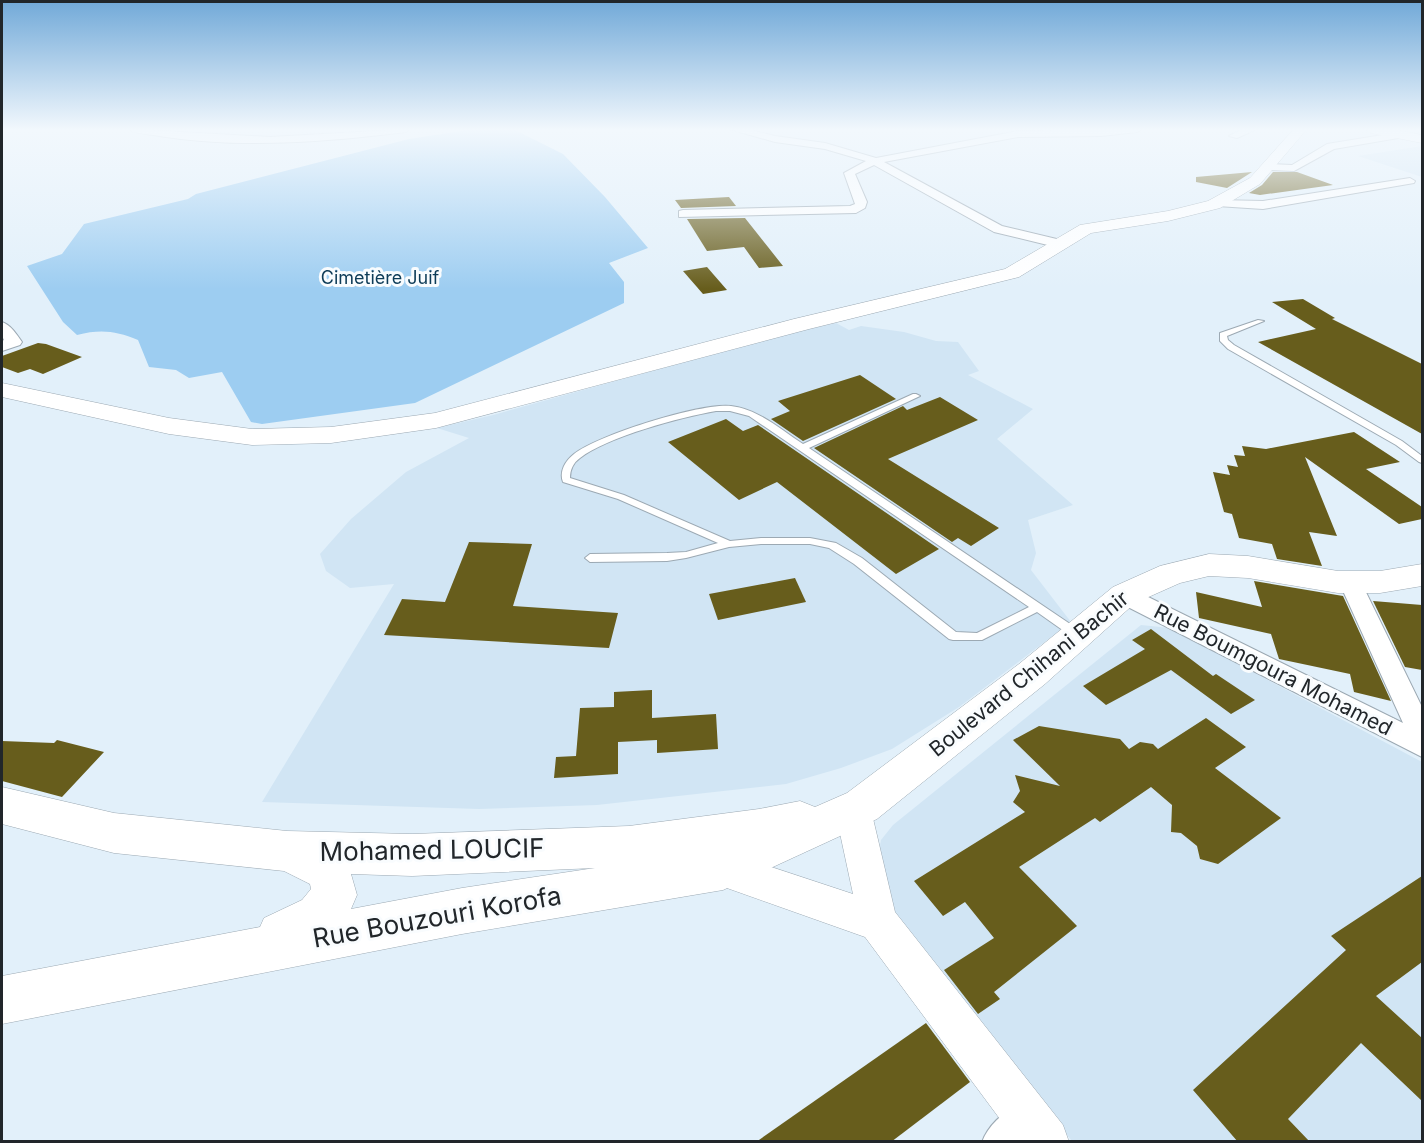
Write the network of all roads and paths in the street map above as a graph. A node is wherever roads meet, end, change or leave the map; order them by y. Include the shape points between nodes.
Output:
1 (853, 182) edge
2 (911, 182) edge
3 (1253, 182) edge
4 (1402, 182) edge
5 (1216, 203) junction
6 (683, 214) dead end
7 (1060, 243) junction
8 (1260, 321) dead end
9 (2, 327) edge
10 (2, 346) edge
11 (2, 390) edge
12 (916, 396) dead end
13 (802, 448) junction
14 (1422, 460) edge
15 (729, 544) junction
16 (590, 558) dead end
17 (1422, 575) edge
18 (1350, 582) junction
19 (1124, 595) junction
20 (1036, 608) junction
21 (1077, 635) junction
22 (1422, 734) edge
23 (1422, 745) edge
24 (2, 805) edge
25 (858, 808) junction
26 (287, 851) junction
27 (723, 869) junction
28 (878, 922) junction
29 (244, 951) junction
30 (2, 1000) edge
31 (1025, 1134) edge

1 - 6 street via 861,206 852,210
2 - 7 street via 998,230
3 - 5 main road
4 - 5 street via 1263,206
5 - 7 main road via 1086,230
7 - 11 main road via 1012,273 436,420 379,430 311,437 226,435
8 - 14 lane via 1223,335 1224,341
9 - 10 street via 14,342
12 - 13 lane
13 - 15 lane via 752,414 718,408 697,411 610,440 578,455 568,466 566,480 621,497
13 - 20 lane
15 - 16 lane via 686,555
15 - 20 lane via 810,541 832,545 953,636 978,637
17 - 18 main road, Boulevard Chihani Bachir
18 - 19 main road, Boulevard Chihani Bachir via 1209,565 1171,574
18 - 22 street
19 - 21 main road, Boulevard Chihani Bachir
19 - 23 street, Rue Boumgoura Mohamed
20 - 21 lane
21 - 25 main road, Boulevard Chihani Bachir
24 - 26 main road, Mohamed LOUCIF via 114,833
25 - 26 main road, Mohamed LOUCIF via 759,829 629,846 412,855
25 - 27 main road, Rue Bouzouri Korofa
25 - 28 street
26 - 29 main road via 328,870 335,895 318,916
27 - 28 street
27 - 29 main road, Rue Bouzouri Korofa
28 - 31 street
29 - 30 main road, Rue Bouzouri Korofa

